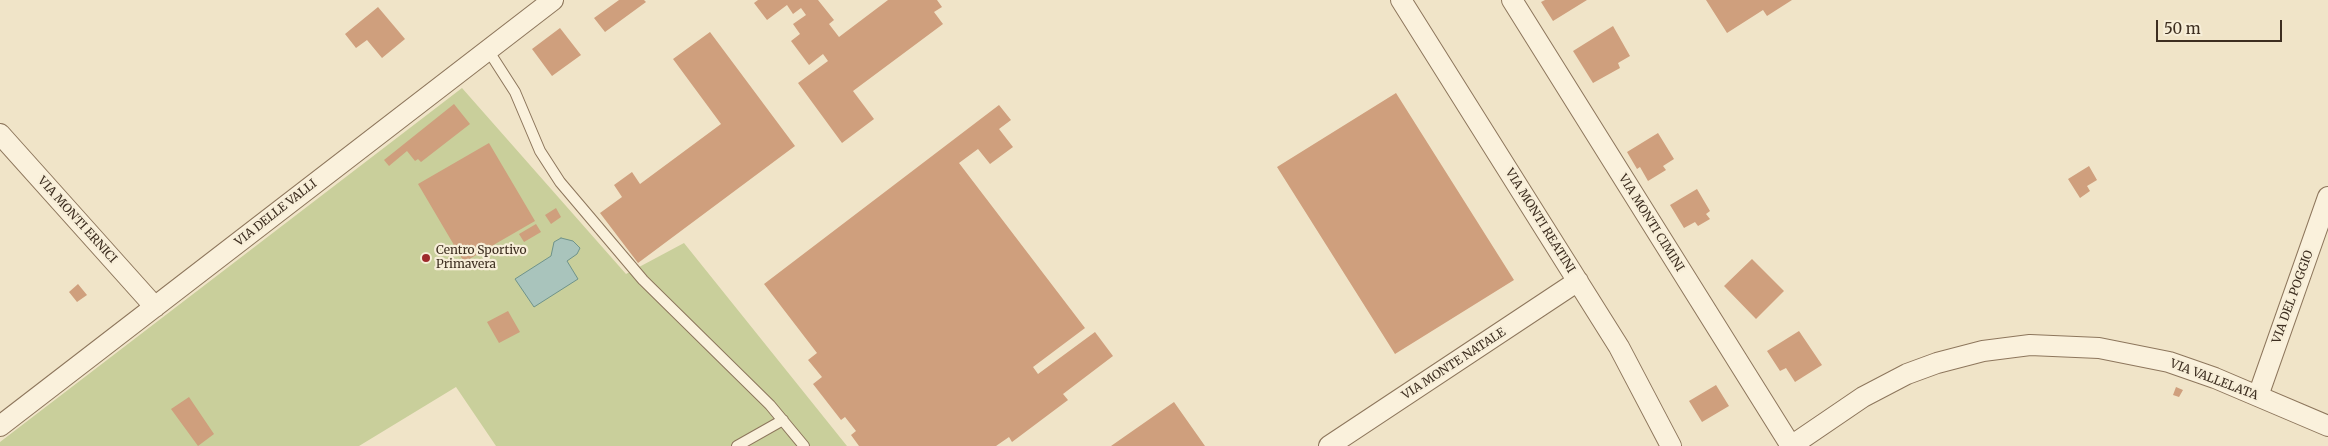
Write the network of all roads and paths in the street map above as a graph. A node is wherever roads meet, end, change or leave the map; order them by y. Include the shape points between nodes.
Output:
1 (553, 0) edge
2 (1401, 0) edge
3 (1512, 0) edge
4 (488, 50) junction
5 (0, 134) edge
6 (2328, 197) edge
7 (1578, 282) junction
8 (155, 307) junction
9 (2258, 396) junction
10 (783, 420) junction
11 (0, 426) edge
12 (2328, 426) edge
13 (737, 446) edge
14 (804, 446) edge
15 (1329, 446) edge
16 (1670, 446) edge
17 (1791, 446) edge

1 - 4 street, VIA DELLE VALLI
2 - 7 street, VIA MONTI REATINI
3 - 17 street, VIA MONTI CIMINI
4 - 8 street, VIA DELLE VALLI
4 - 10 lane via 515,92 540,151 560,182 643,280
5 - 8 street, VIA MONTI ERNICI
6 - 9 street, VIA DEL POGGIO
7 - 15 street, VIA MONTE NATALE
7 - 16 street, VIA MONTI REATINI via 1633,371
8 - 11 street, VIA DELLE VALLI
9 - 12 street, VIA VALLELATA
9 - 17 street, VIA VALLELATA via 2192,369 2149,357 2081,347 2014,346 1954,358 1907,374 1862,398
10 - 13 lane
10 - 14 lane

